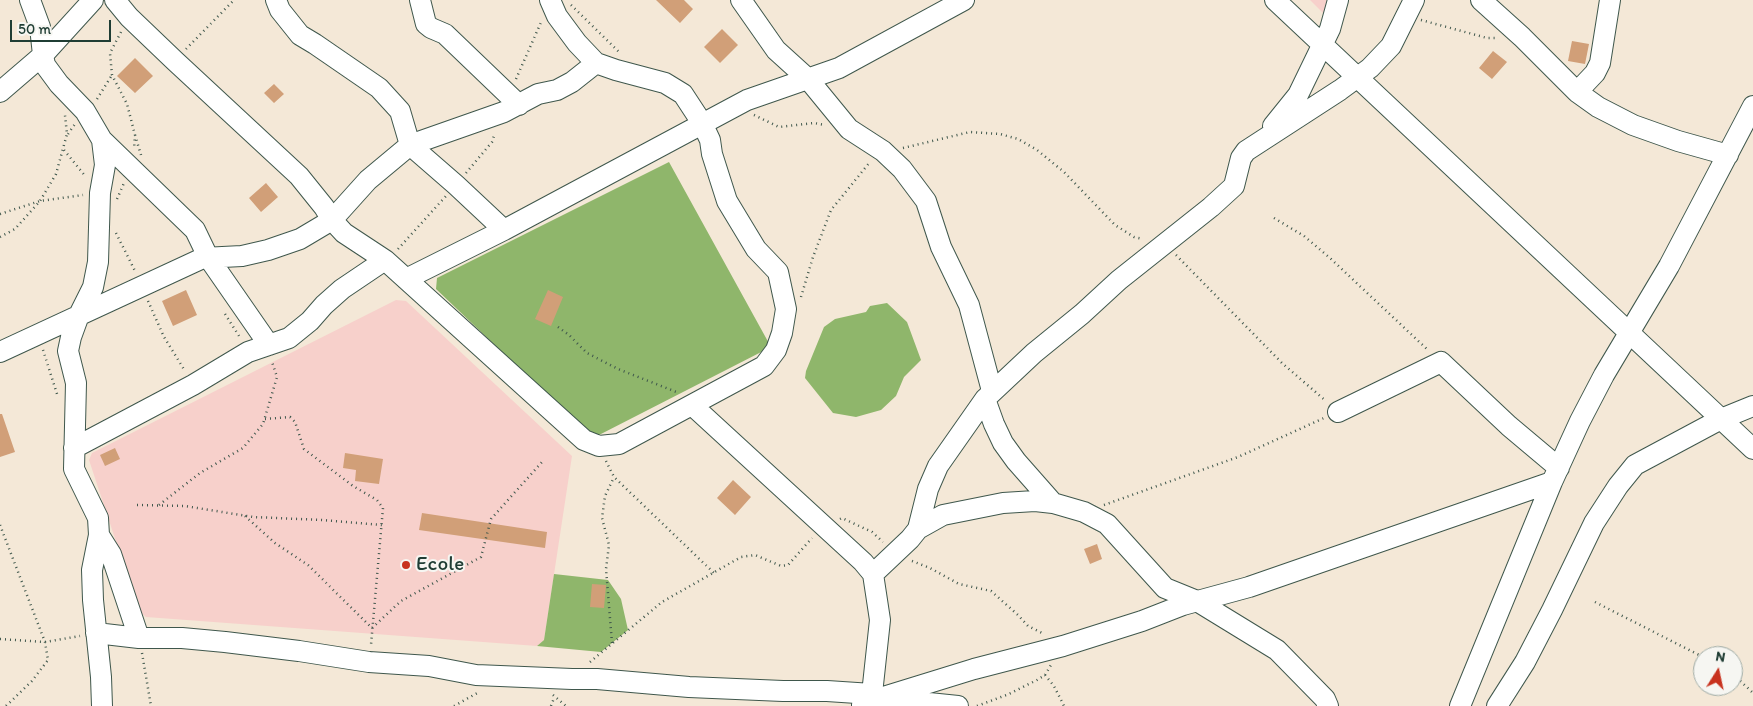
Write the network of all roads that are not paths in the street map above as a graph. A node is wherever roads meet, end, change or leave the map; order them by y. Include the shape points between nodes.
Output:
1 (30, 0) edge
2 (93, 0) edge
3 (115, 0) edge
4 (276, 0) edge
5 (420, 0) edge
6 (550, 0) edge
7 (741, 0) edge
8 (964, 0) edge
9 (1275, 0) edge
10 (1338, 0) edge
11 (1481, 0) edge
12 (1610, 0) edge
13 (1410, 8) edge
14 (1322, 44) junction
15 (42, 55) junction
16 (596, 63) junction
17 (1358, 77) junction
18 (808, 79) junction
19 (0, 92) edge
20 (1576, 92) junction
21 (519, 105) junction
22 (1753, 106) edge
23 (702, 123) junction
24 (1262, 139) junction
25 (102, 140) junction
26 (410, 145) junction
27 (1728, 155) junction
28 (332, 220) junction
29 (504, 230) junction
30 (208, 256) junction
31 (385, 260) junction
32 (406, 279) junction
33 (79, 315) junction
34 (1629, 333) junction
35 (269, 345) junction
36 (0, 352) edge
37 (989, 395) junction
38 (693, 406) junction
39 (1753, 406) edge
40 (1338, 412) road end
41 (1721, 419) junction
42 (74, 448) junction
43 (1753, 448) edge
44 (1556, 475) junction
45 (1053, 503) junction
46 (918, 528) junction
47 (99, 535) junction
48 (873, 574) junction
49 (1197, 601) junction
50 (96, 633) junction
51 (139, 638) junction
52 (871, 699) edge
53 (102, 706) edge
54 (958, 706) edge
55 (1328, 706) edge
56 (1460, 706) edge
57 (1497, 706) edge

1 - 15 street via 40,28
2 - 15 street
3 - 28 street via 129,17 299,176
4 - 26 street via 300,35 379,88 400,111
5 - 21 street via 426,24 445,34
6 - 16 street via 562,23
7 - 18 street via 776,50
8 - 18 street via 838,68
9 - 14 street
10 - 14 street via 1330,30
11 - 20 street
12 - 20 street via 1600,63 1595,73
13 - 17 street via 1391,46
14 - 17 street
14 - 24 street via 1298,96
15 - 19 street
15 - 25 street via 45,65 85,111
16 - 21 street via 572,82 557,90 538,94
16 - 23 street via 665,83 683,94
17 - 24 street
17 - 34 street
18 - 23 street via 747,100
18 - 37 street via 849,130 882,150 902,169 926,201 941,247 969,306
20 - 27 street via 1633,125
21 - 26 street
22 - 27 street
23 - 29 street
23 - 38 street via 727,201 756,249 778,272 786,309 776,350 764,366
24 - 37 street via 1246,151 1234,186 1212,207 1119,280
25 - 30 street via 195,230
25 - 33 street via 109,197 93,287
26 - 28 street via 368,180
26 - 29 street
27 - 34 street
28 - 30 street via 300,239 268,250 242,256
28 - 31 street
29 - 32 street
30 - 33 street
30 - 35 street
31 - 32 street
31 - 35 street via 342,289 289,338
32 - 38 street via 584,440 599,446 619,444
33 - 36 street
33 - 42 street via 68,351 76,383
34 - 41 street
34 - 44 street via 1580,421
35 - 42 street via 248,352 193,386
37 - 45 street via 994,424 1003,443
37 - 46 street via 938,466
38 - 48 street via 864,562
39 - 41 street
40 - 44 street via 1441,362
41 - 43 street
41 - 57 street via 1635,465 1618,486 1594,524 1525,662
42 - 47 street via 74,469 98,518
44 - 49 street via 1249,587
44 - 56 street
45 - 46 street via 1016,501 996,504 943,515
45 - 49 street via 1084,512 1107,524 1165,588
46 - 48 street
47 - 50 street via 92,570
47 - 51 street via 111,554
48 - 52 street via 880,620
49 - 52 street via 1063,646
49 - 55 street via 1277,650
50 - 51 street
50 - 53 street
51 - 52 street via 225,642 369,662 428,666 476,675 827,691
52 - 54 street

